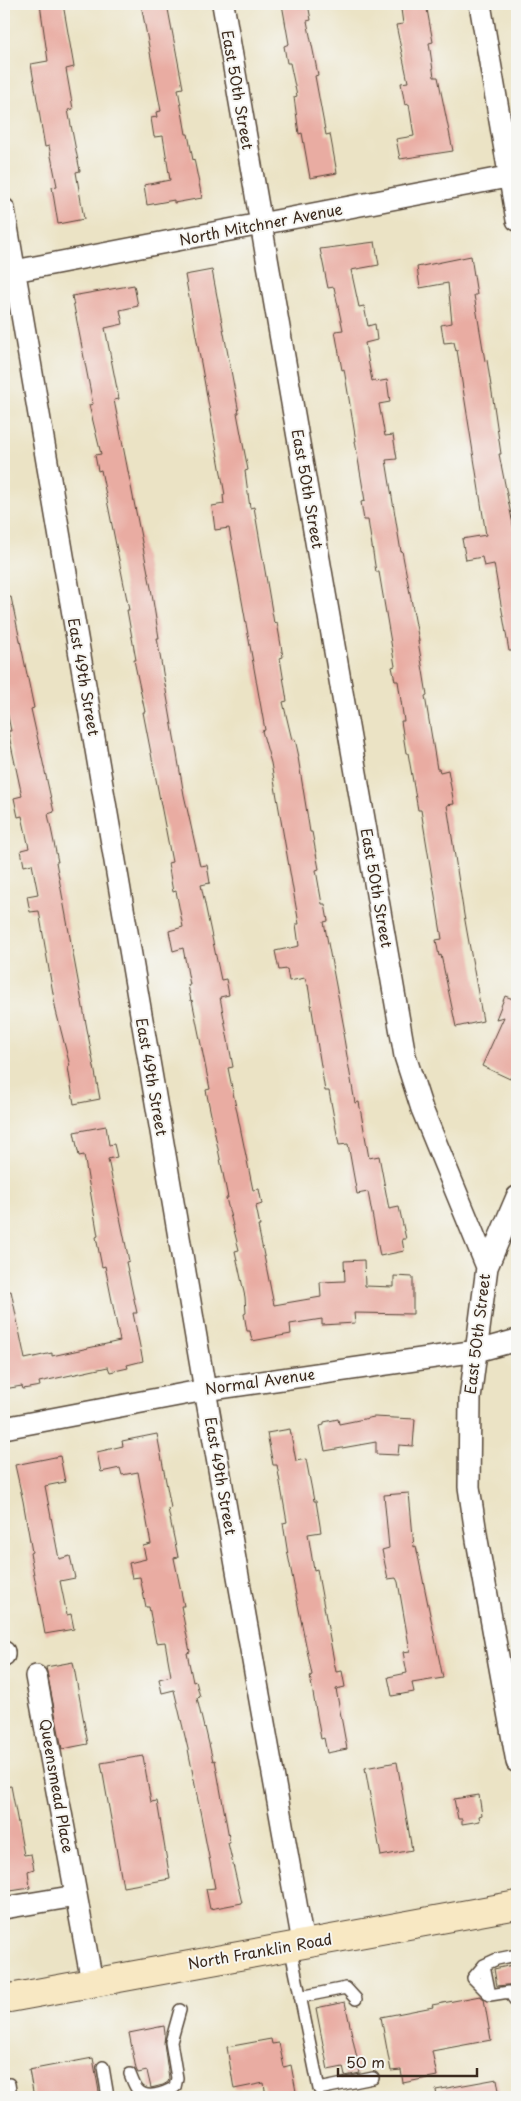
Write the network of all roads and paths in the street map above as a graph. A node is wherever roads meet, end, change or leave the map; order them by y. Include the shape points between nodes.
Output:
1 (223, 4) edge
2 (480, 4) edge
3 (514, 176) edge
4 (4, 209) edge
5 (517, 220) edge
6 (261, 225) junction
7 (9, 272) edge
8 (517, 1197) edge
9 (487, 1267) junction
10 (517, 1340) edge
11 (477, 1351) junction
12 (205, 1390) junction
13 (4, 1428) edge
14 (36, 1676) dead end
15 (517, 1762) edge
16 (76, 1896) junction
17 (517, 1905) edge
18 (4, 1908) edge
19 (297, 1945) junction
20 (517, 1955) edge
21 (92, 1982) junction
22 (300, 1997) junction
23 (4, 1999) edge
24 (356, 1999) dead end
25 (517, 2003) edge
26 (180, 2010) dead end
27 (103, 2067) dead end
28 (130, 2074) dead end
29 (373, 2078) dead end
30 (9, 2084) dead end
31 (11, 2097) edge
32 (108, 2097) edge

1 - 6 street, East 50th Street
2 - 3 street
3 - 5 street
3 - 6 street, North Mitchner Avenue
4 - 7 street, East 49th Street
6 - 7 street, North Mitchner Avenue
6 - 9 street, East 50th Street via 405,1056 422,1109
7 - 12 street, East 49th Street
8 - 9 street
9 - 11 street, East 50th Street
10 - 11 street, Normal Avenue
11 - 12 street, Normal Avenue
11 - 15 street, East 50th Street via 469,1416 471,1505
12 - 13 street, Normal Avenue
12 - 19 street, East 49th Street
14 - 16 street, Queensmead Place
16 - 18 street
16 - 21 street, Queensmead Place
17 - 19 main road, North Franklin Road
19 - 21 main road, North Franklin Road
19 - 22 lane
20 - 25 lane via 484,1965 490,1995 509,1992
21 - 23 main road, North Franklin Road
22 - 24 lane via 346,1988
22 - 29 lane via 319,2089
26 - 28 lane via 171,2042 177,2078 175,2087 148,2095 137,2090
27 - 32 lane
30 - 31 lane

